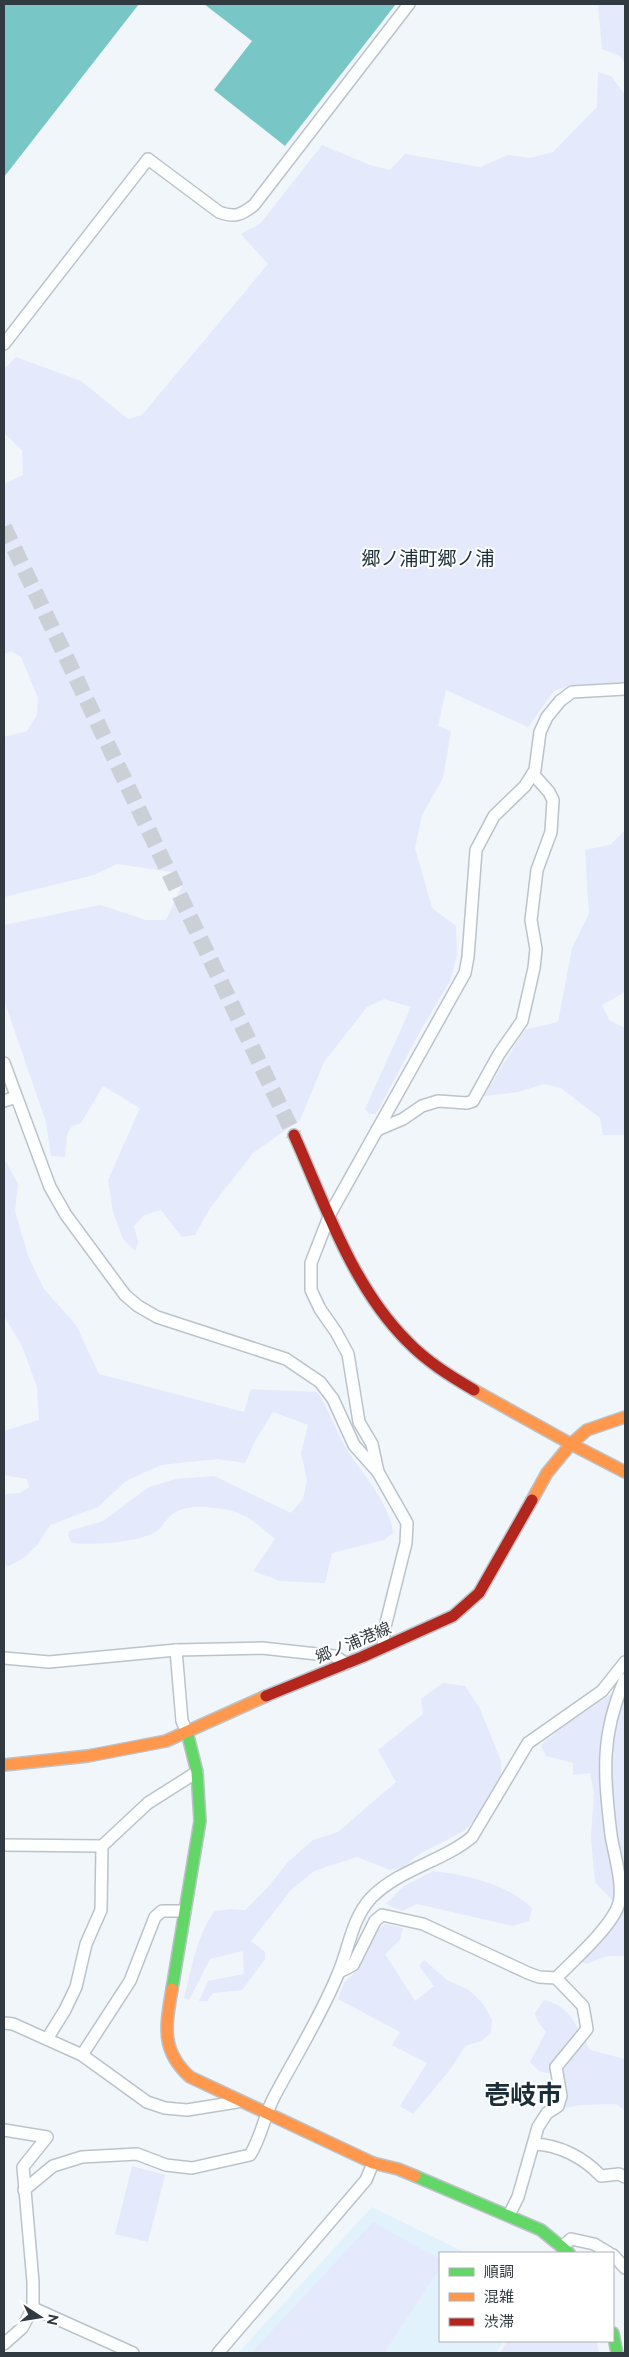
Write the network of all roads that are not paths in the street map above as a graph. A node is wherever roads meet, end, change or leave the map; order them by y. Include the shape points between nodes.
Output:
1 (409, 4) edge
2 (4, 344) edge
3 (625, 689) edge
4 (533, 774) junction
5 (4, 1063) edge
6 (16, 1096) junction
7 (4, 1101) edge
8 (377, 1130) junction
9 (294, 1135) tunnel mouth
10 (330, 1214) junction
11 (625, 1417) edge
12 (571, 1444) junction
13 (378, 1472) junction
14 (625, 1472) edge
15 (383, 1647) junction
16 (176, 1650) junction
17 (4, 1658) edge
18 (625, 1662) edge
19 (346, 1664) junction
20 (625, 1679) edge
21 (187, 1732) junction
22 (4, 1765) edge
23 (197, 1772) junction
24 (4, 1845) edge
25 (102, 1846) junction
26 (185, 1911) junction
27 (339, 1972) junction
28 (556, 1978) junction
29 (4, 2023) edge
30 (47, 2039) junction
31 (82, 2055) junction
32 (237, 2102) junction
33 (267, 2115) junction
34 (4, 2130) edge
35 (534, 2144) junction
36 (373, 2164) junction
37 (625, 2177) edge
38 (24, 2190) junction
39 (509, 2215) junction
40 (566, 2250) edge
41 (607, 2252) edge
42 (614, 2256) edge
43 (625, 2268) edge
44 (33, 2308) junction
45 (614, 2340) edge
46 (4, 2344) edge
47 (133, 2353) edge
48 (218, 2353) edge
49 (616, 2353) edge

1 - 2 street via 254,205 241,215 231,217 218,212 148,159
3 - 4 street via 572,692 560,701 540,732
4 - 8 street via 494,816 482,835 473,868 465,973
4 - 8 street via 553,800 551,832 537,870 531,920 536,949 522,1021 473,1101 438,1101
5 - 6 street
6 - 7 street
6 - 13 street via 50,1187 85,1242 125,1295 157,1317 286,1359 305,1370 333,1399 354,1445
8 - 10 street
9 - 10 street
10 - 12 street via 364,1283 410,1344 466,1386
10 - 13 street via 311,1263 311,1290 348,1354 359,1422 372,1444
11 - 12 street, 郷ノ浦港線 via 587,1430
12 - 14 street
12 - 15 street, 郷ノ浦港線 via 547,1473 479,1593 453,1616
13 - 15 street via 407,1524 408,1534
15 - 19 street, 郷ノ浦港線
16 - 17 street via 50,1662
16 - 19 street via 262,1648 335,1656
16 - 21 street via 182,1720
18 - 27 street via 602,1691 528,1743 472,1837 419,1865 372,1898 353,1928
19 - 21 street, 郷ノ浦港線 via 287,1686
20 - 28 street via 610,1719 605,1758 618,1906 577,1958
21 - 22 street, 郷ノ浦港線 via 166,1741 114,1752
21 - 23 street
23 - 25 street via 148,1803
23 - 26 street via 200,1821
24 - 25 street
25 - 30 street via 101,1910 86,1944 76,1987
26 - 31 street via 162,1911 155,1917 130,1981
26 - 32 street via 166,2027 168,2047 177,2066 186,2075
27 - 28 street via 353,1965 375,1921 382,1915 423,1924 528,1974
27 - 33 street
28 - 35 street via 583,2006 587,2029 556,2067 561,2096 558,2106 542,2119
29 - 30 street
30 - 31 street
31 - 32 street via 147,2102 165,2108 187,2110
32 - 33 street
33 - 36 street
33 - 38 street via 250,2155 192,2168 175,2167 137,2154 82,2157 53,2166
34 - 38 street via 46,2137 23,2167
35 - 37 street via 557,2146 593,2167 601,2176 619,2174
35 - 39 street via 518,2197
36 - 39 street via 398,2170
36 - 48 street via 366,2180
38 - 44 street via 34,2282
39 - 40 street via 541,2230
40 - 41 street via 571,2239 594,2244
42 - 43 street
44 - 46 street via 22,2328
44 - 47 street
45 - 49 street

